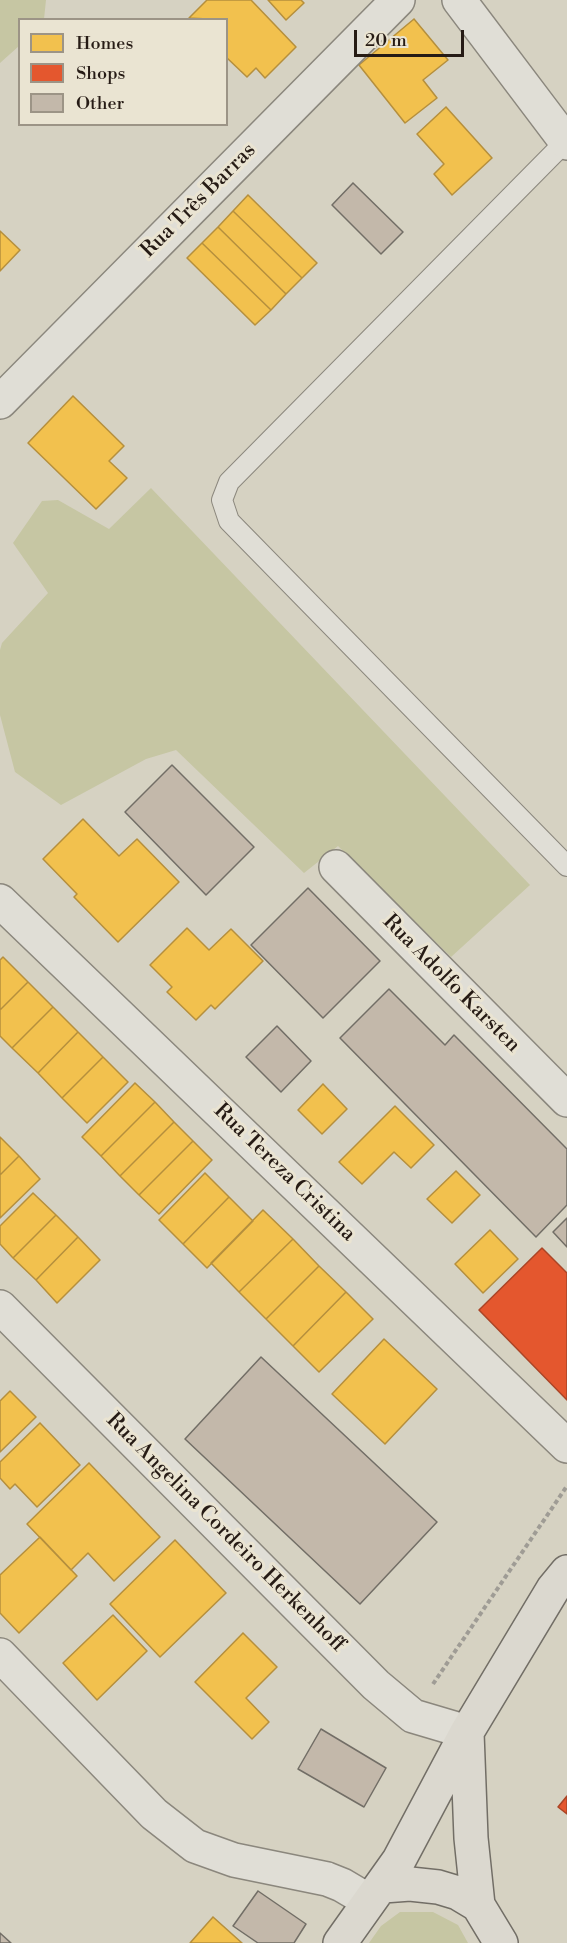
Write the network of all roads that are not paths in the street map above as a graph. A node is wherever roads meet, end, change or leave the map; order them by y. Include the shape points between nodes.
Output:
1 (398, 0) edge
2 (464, 2) edge
3 (566, 142) edge
4 (0, 402) edge
5 (567, 866) edge
6 (336, 867) dead end
7 (0, 901) edge
8 (567, 1100) edge
9 (0, 1306) edge
10 (567, 1446) edge
11 (567, 1572) edge
12 (0, 1655) edge
13 (467, 1732) junction
14 (376, 1893) junction
15 (478, 1905) junction
16 (340, 1943) edge
17 (501, 1943) edge

1 - 4 street, Rua Três Barras
2 - 3 street
3 - 5 lane via 229,482 222,500 229,521
6 - 8 street, Rua Adolfo Karsten
7 - 10 street, Rua Tereza Cristina
9 - 13 street, Rua Angelina Cordeiro Herkenhoff via 376,1685 413,1716
11 - 13 main road
12 - 14 street via 154,1814 195,1846 234,1860
13 - 14 main road
13 - 15 main road
14 - 15 main road via 410,1884 438,1887
14 - 16 main road
15 - 17 main road

